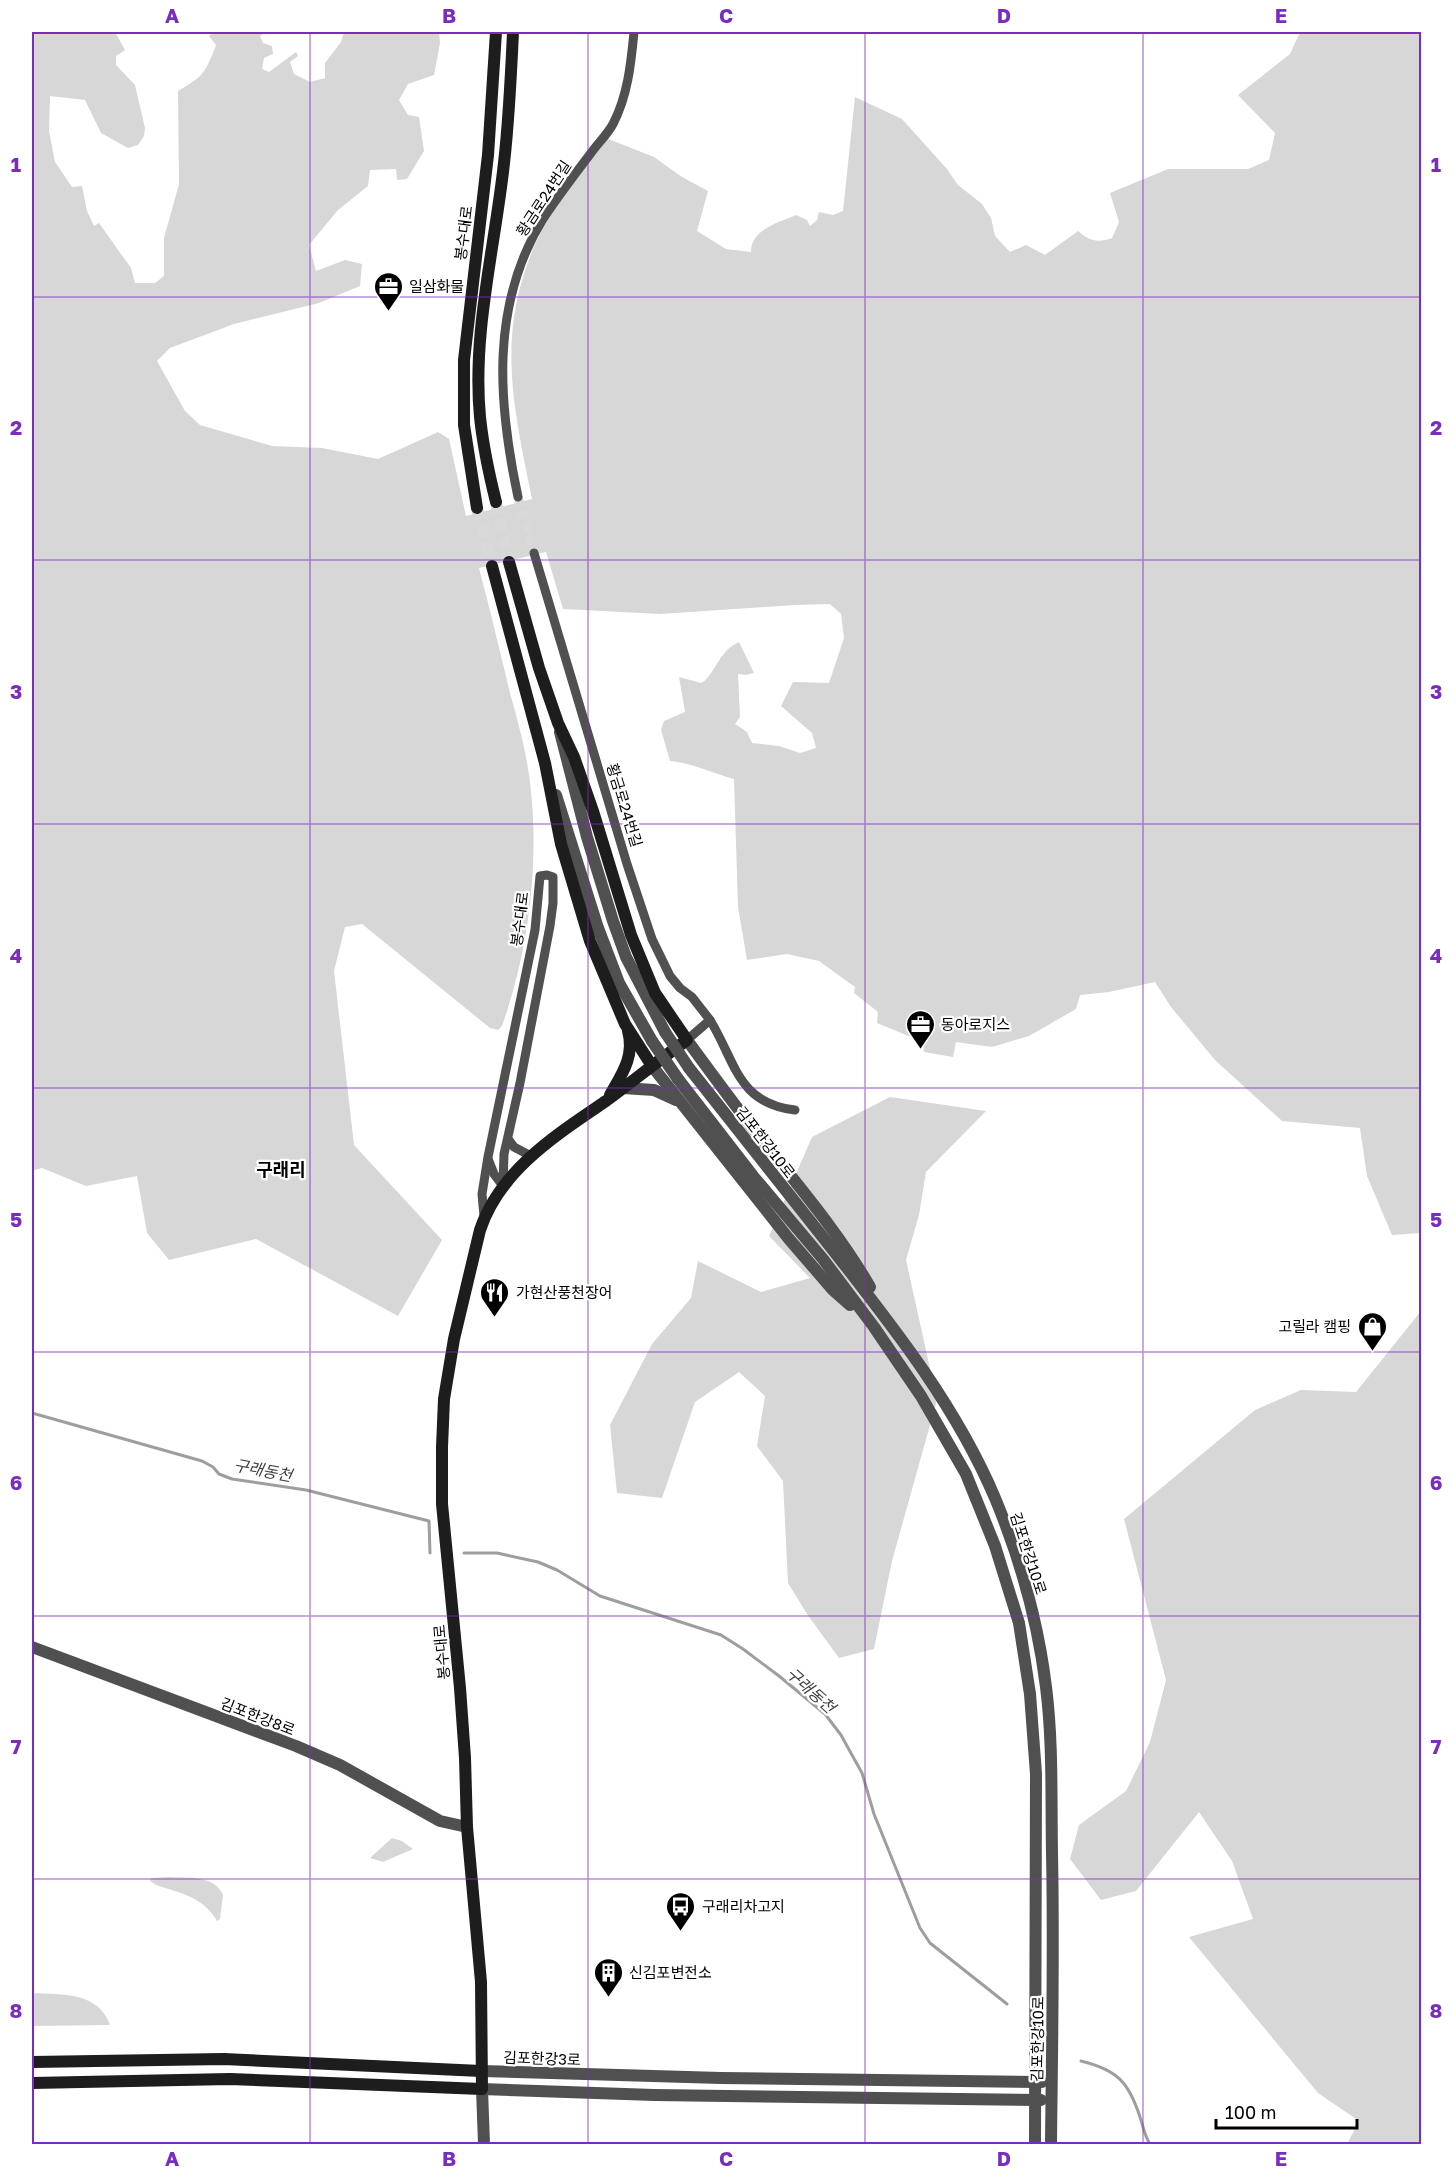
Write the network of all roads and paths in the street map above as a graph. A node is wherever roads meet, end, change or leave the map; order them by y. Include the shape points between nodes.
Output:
1 (496, 32) edge
2 (513, 32) edge
3 (634, 32) edge
4 (518, 497) tunnel mouth
5 (496, 502) tunnel mouth
6 (477, 508) tunnel mouth
7 (534, 553) tunnel mouth
8 (509, 562) tunnel mouth
9 (492, 566) tunnel mouth
10 (558, 723) junction
11 (545, 763) junction
12 (710, 1020) junction
13 (625, 1024) junction
14 (687, 1040) junction
15 (652, 1066) junction
16 (623, 1088) junction
17 (607, 1100) junction
18 (680, 1102) junction
19 (795, 1110) dead end
20 (508, 1139) junction
21 (531, 1156) junction
22 (488, 1157) junction
23 (503, 1186) junction
24 (484, 1216) junction
25 (888, 1320) junction
26 (874, 1327) junction
27 (32, 1647) edge
28 (467, 1827) junction
29 (32, 2062) edge
30 (481, 2071) junction
31 (1035, 2081) junction
32 (89, 2082) junction
33 (1052, 2082) junction
34 (32, 2083) edge
35 (482, 2090) junction
36 (32, 2092) edge
37 (1035, 2100) junction
38 (1052, 2100) junction
39 (484, 2145) edge
40 (1035, 2145) edge
41 (1052, 2145) edge

1 - 6 main road, 봉수대로 via 488,155 464,360 464,425
2 - 5 main road, 봉수대로 via 504,163 479,381 485,455
3 - 4 street, 황금로24번길 via 628,84 613,123 535,233 511,301 502,377 507,440
7 - 12 street, 황금로24번길 via 652,939 670,976
8 - 10 main road
9 - 11 main road
10 - 14 main road via 593,811 630,935 655,993
10 - 25 street, 김포한강10로, bridge via 613,921 626,957 665,1032 689,1068
11 - 13 main road via 561,844 590,941
11 - 26 street, 김포한강10로, bridge via 619,983 652,1041
12 - 14 street
12 - 19 street, 황금로24번길 via 737,1074 750,1090 768,1104
13 - 15 main road
13 - 17 main road via 629,1056
14 - 15 main road, 봉수대로
14 - 25 street via 856,1262
15 - 16 main road, 봉수대로
15 - 18 street
16 - 17 main road, 봉수대로
16 - 18 street via 654,1090
17 - 21 main road, 봉수대로
18 - 26 street via 789,1239 833,1290
20 - 21 street
20 - 22 street, 봉수대로 via 550,926 553,877 547,874 540,876 535,930
20 - 23 street, 봉수대로
21 - 23 main road, 봉수대로
22 - 23 street
22 - 24 street, 봉수대로 via 482,1194
23 - 24 main road, 봉수대로
24 - 28 main road, 봉수대로 via 454,1339 442,1426 442,1504 465,1758
25 - 33 street, 김포한강10로 via 927,1373 986,1479 1022,1575 1038,1636 1050,1739
26 - 31 street, 김포한강10로 via 921,1396 966,1474 995,1546 1019,1623 1036,1774
27 - 28 street, 김포한강8로 via 296,1746 340,1765 440,1821
28 - 30 main road, 봉수대로 via 482,1982
29 - 30 main road, 김포한강3로 via 224,2059
30 - 31 street, 김포한강3로
30 - 35 main road, 봉수대로
31 - 33 street, 김포한강3로
31 - 37 street, 김포한강10로
32 - 34 main road
32 - 35 main road via 230,2079
32 - 36 main road
33 - 38 street, 김포한강10로
35 - 37 street
35 - 39 street
37 - 38 street
37 - 40 street, 김포한강10로
38 - 41 street, 김포한강10로

